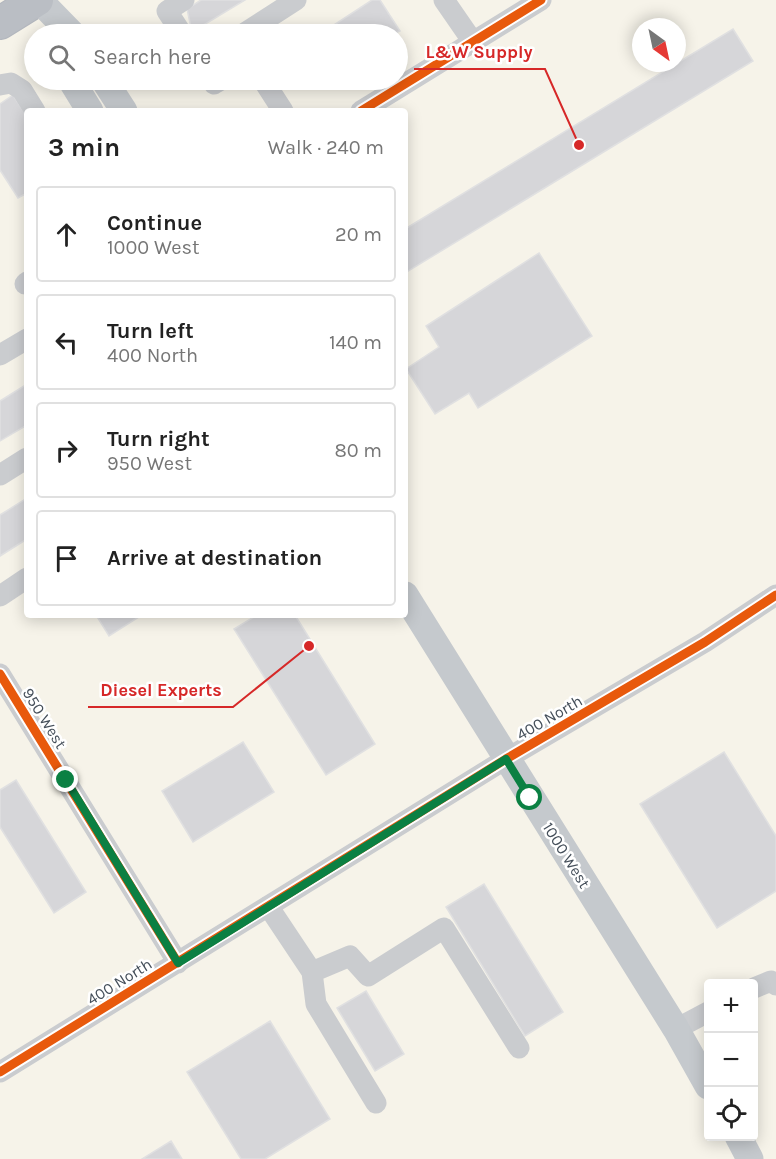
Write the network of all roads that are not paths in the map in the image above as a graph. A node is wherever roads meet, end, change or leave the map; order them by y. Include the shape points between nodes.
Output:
1 (38, 0) edge
2 (184, 0) edge
3 (296, 0) edge
4 (444, 0) edge
5 (541, 0) edge
6 (0, 23) edge
7 (47, 24) edge
8 (62, 24) edge
9 (175, 24) edge
10 (259, 24) edge
11 (473, 42) junction
12 (408, 82) edge
13 (0, 85) edge
14 (77, 90) edge
15 (111, 90) edge
16 (270, 90) edge
17 (395, 90) edge
18 (33, 108) edge
19 (88, 108) edge
20 (122, 108) edge
21 (282, 108) edge
22 (366, 108) edge
23 (24, 341) edge
24 (1, 353) edge
25 (24, 460) edge
26 (0, 475) edge
27 (24, 580) edge
28 (776, 595) edge
29 (0, 596) edge
30 (408, 600) edge
31 (0, 674) edge
32 (506, 759) junction
33 (268, 906) junction
34 (178, 963) junction
35 (312, 972) junction
36 (776, 985) edge
37 (758, 986) edge
38 (704, 1013) edge
39 (676, 1029) junction
40 (519, 1048) dead end
41 (0, 1072) edge
42 (704, 1079) edge
43 (376, 1102) dead end
44 (740, 1141) edge
45 (750, 1159) edge

1 - 6 highway
1 - 7 main road
1 - 8 main road
2 - 9 street via 167,11
3 - 10 street
4 - 11 street
5 - 11 street
11 - 12 street
13 - 18 street via 11,83 22,90
14 - 19 main road
15 - 20 main road
16 - 21 street
17 - 22 street
23 - 24 street
25 - 26 street
27 - 29 street
28 - 32 street, 400 North via 705,642
30 - 32 main road, 1000 West
31 - 34 street, 950 West
32 - 33 street, 400 North
32 - 39 main road, 1000 West
33 - 34 street, 400 North
33 - 35 street
34 - 41 street, 400 North
35 - 40 street via 350,956 368,976 444,928
35 - 43 street via 316,1004
36 - 37 street via 771,981
38 - 39 street
39 - 42 main road, 1000 West
44 - 45 main road

